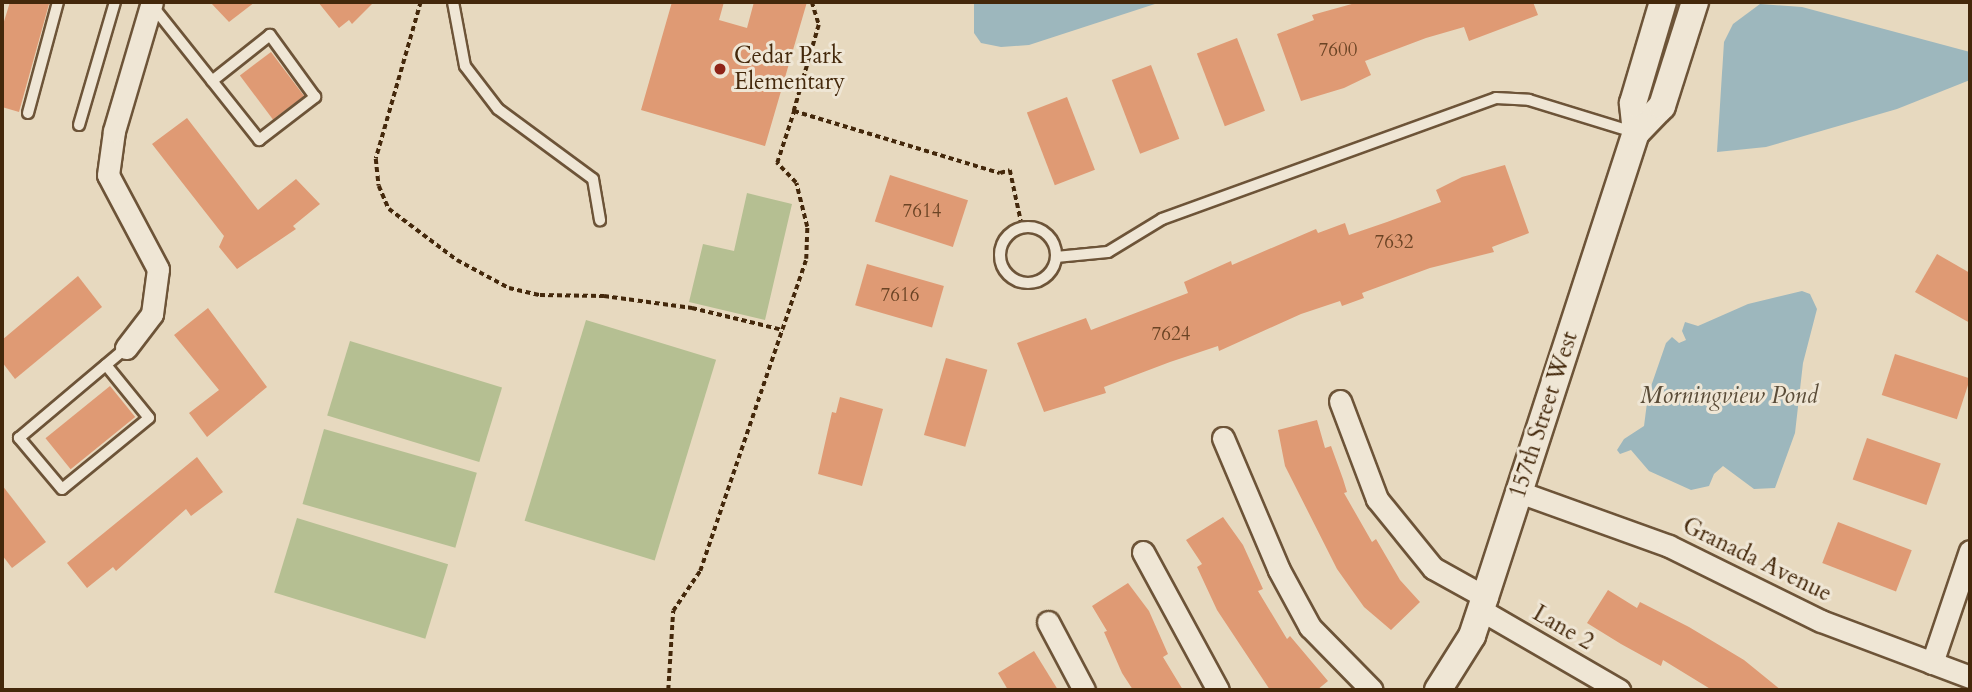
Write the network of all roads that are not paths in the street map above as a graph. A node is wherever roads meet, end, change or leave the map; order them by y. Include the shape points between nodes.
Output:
1 (58, 2) edge
2 (115, 2) edge
3 (453, 2) edge
4 (1664, 2) edge
5 (1695, 2) edge
6 (149, 3) edge
7 (212, 81) junction
8 (28, 113) dead end
9 (79, 125) dead end
10 (1636, 133) junction
11 (600, 220) dead end
12 (1056, 257) junction
13 (126, 348) joint
14 (106, 365) junction
15 (1340, 401) dead end
16 (1223, 438) dead end
17 (1519, 492) junction
18 (1970, 551) edge
19 (1143, 552) dead end
20 (1483, 603) junction
21 (1048, 622) dead end
22 (1931, 663) junction
23 (1970, 677) edge
24 (1084, 690) edge
25 (1218, 690) edge
26 (1372, 690) edge
27 (1438, 690) edge
28 (1619, 690) edge

1 - 8 lane
2 - 9 lane
3 - 11 lane via 465,66 498,109 593,179
4 - 10 street, 157th Street West via 1633,103
5 - 10 street, 157th Street West via 1662,106
6 - 7 lane
6 - 13 street via 114,131 108,175 158,269 152,314
7 - 7 lane via 258,141 316,97 270,35
10 - 12 lane via 1528,100 1496,98 1161,219 1108,252
10 - 17 street, 157th Street West
12 - 12 lane via 1047,234 1021,226 1002,243 1000,260 1007,275 1027,284 1049,274
13 - 14 lane
14 - 14 lane via 19,438 62,489 149,418
15 - 20 street, Lane 2 via 1377,499 1433,568
16 - 26 street via 1279,570 1310,627
17 - 20 street, 157th Street West
17 - 22 street, Granada Avenue via 1669,546 1821,621
18 - 22 street
19 - 25 street
20 - 27 street, 157th Street West via 1472,636
20 - 28 street, Lane 2
21 - 24 street
22 - 23 street, Granada Avenue

